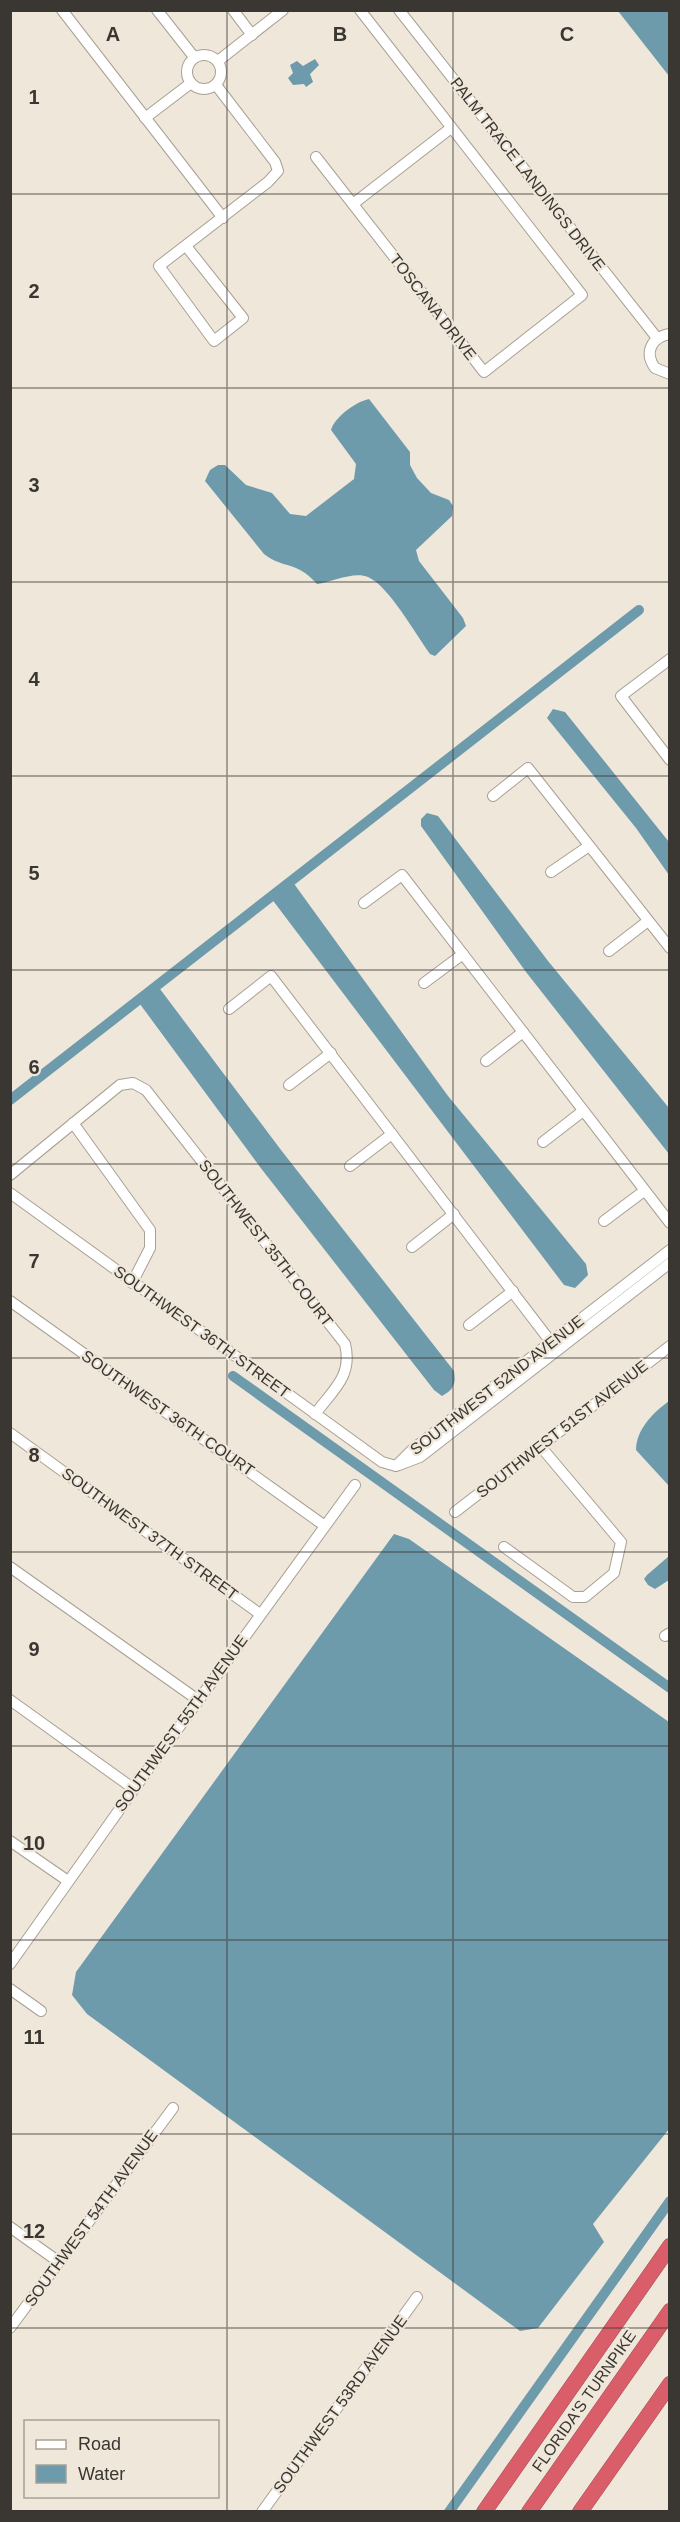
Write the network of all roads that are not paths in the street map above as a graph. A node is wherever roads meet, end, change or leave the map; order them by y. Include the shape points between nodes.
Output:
1 (62, 10) edge
2 (157, 10) edge
3 (233, 10) edge
4 (283, 10) edge
5 (360, 10) edge
6 (399, 10) edge
7 (252, 35) junction
8 (194, 57) junction
9 (218, 61) junction
10 (191, 83) junction
11 (216, 85) junction
12 (145, 118) junction
13 (451, 128) junction
14 (316, 157) dead end
15 (353, 204) junction
16 (223, 218) junction
17 (186, 246) junction
18 (669, 334) edge
19 (657, 338) junction
20 (669, 374) edge
21 (669, 659) edge
22 (669, 760) edge
23 (493, 796) dead end
24 (589, 846) junction
25 (551, 872) dead end
26 (364, 903) dead end
27 (648, 921) junction
28 (669, 948) edge
29 (609, 951) dead end
30 (463, 954) junction
31 (424, 983) dead end
32 (229, 1009) dead end
33 (523, 1032) junction
34 (330, 1053) junction
35 (486, 1061) dead end
36 (289, 1085) dead end
37 (583, 1111) junction
38 (72, 1123) junction
39 (392, 1134) junction
40 (543, 1142) dead end
41 (350, 1166) dead end
42 (11, 1172) edge
43 (644, 1191) junction
44 (10, 1193) edge
45 (454, 1214) junction
46 (604, 1221) dead end
47 (669, 1223) edge
48 (412, 1246) dead end
49 (669, 1250) edge
50 (669, 1263) edge
51 (132, 1283) junction
52 (513, 1292) junction
53 (10, 1301) edge
54 (469, 1325) dead end
55 (554, 1346) junction
56 (669, 1346) edge
57 (315, 1414) junction
58 (10, 1433) edge
59 (541, 1447) junction
60 (396, 1466) joint
61 (355, 1485) dead end
62 (455, 1512) dead end
63 (325, 1526) junction
64 (504, 1547) dead end
65 (10, 1567) edge
66 (260, 1614) junction
67 (198, 1700) junction
68 (10, 1701) edge
69 (134, 1789) junction
70 (10, 1841) edge
71 (68, 1881) junction
72 (10, 1964) edge
73 (10, 1989) edge
74 (41, 2011) dead end
75 (173, 2108) dead end
76 (10, 2227) edge
77 (669, 2247) edge
78 (58, 2262) junction
79 (417, 2297) dead end
80 (669, 2311) edge
81 (10, 2328) edge
82 (669, 2384) edge
83 (262, 2511) edge
84 (484, 2511) edge
85 (529, 2511) edge
86 (580, 2511) edge

1 - 12 street
2 - 8 street
3 - 7 street
4 - 7 street
5 - 13 street, TOSCANA DRIVE
6 - 19 street, PALM TRACE LANDINGS DRIVE
7 - 9 street
8 - 9 street via 207,54
8 - 10 street via 186,72
9 - 11 street via 222,74
10 - 11 street via 199,89
10 - 12 street
11 - 16 street via 278,171
12 - 16 street
13 - 15 street
13 - 15 street, TOSCANA DRIVE via 582,295 484,372
14 - 15 street, TOSCANA DRIVE
16 - 17 street
17 - 17 street via 159,266 214,340 243,318
18 - 19 street
19 - 20 street via 650,350 651,363
21 - 22 street via 621,696
23 - 24 street via 528,768
24 - 25 street
24 - 27 street
26 - 30 street via 402,874
27 - 28 street
27 - 29 street
30 - 31 street
30 - 33 street
32 - 34 street via 271,976
33 - 35 street
33 - 37 street
34 - 36 street
34 - 39 street
37 - 40 street
37 - 43 street
38 - 42 street
38 - 51 street via 150,1230 150,1248
38 - 57 street, SOUTHWEST 35TH COURT via 120,1085 133,1083 146,1090 345,1344 346,1373
39 - 41 street
39 - 45 street
43 - 46 street
43 - 47 street
44 - 51 street, SOUTHWEST 36TH STREET
45 - 48 street
45 - 52 street
49 - 55 street, SOUTHWEST 52ND AVENUE
50 - 55 street, SOUTHWEST 52ND AVENUE
51 - 57 street, SOUTHWEST 36TH STREET
52 - 54 street
52 - 55 street
53 - 63 street, SOUTHWEST 36TH COURT
55 - 60 street, SOUTHWEST 52ND AVENUE via 420,1457
56 - 59 street, SOUTHWEST 51ST AVENUE
57 - 60 street, SOUTHWEST 36TH STREET via 382,1462
58 - 66 street, SOUTHWEST 37TH STREET
59 - 62 street, SOUTHWEST 51ST AVENUE
59 - 64 street via 621,1542 614,1573 585,1597 573,1597
61 - 63 street, SOUTHWEST 55TH AVENUE
63 - 66 street, SOUTHWEST 55TH AVENUE
65 - 67 street
66 - 67 street, SOUTHWEST 55TH AVENUE
67 - 69 street, SOUTHWEST 55TH AVENUE
68 - 69 street
69 - 71 street, SOUTHWEST 55TH AVENUE
70 - 71 street
71 - 72 street, SOUTHWEST 55TH AVENUE
73 - 74 street
75 - 78 street, SOUTHWEST 54TH AVENUE
76 - 78 street
77 - 84 highway
78 - 81 street, SOUTHWEST 54TH AVENUE
79 - 83 street, SOUTHWEST 53RD AVENUE
80 - 85 highway, FLORIDA'S TURNPIKE
82 - 86 highway

